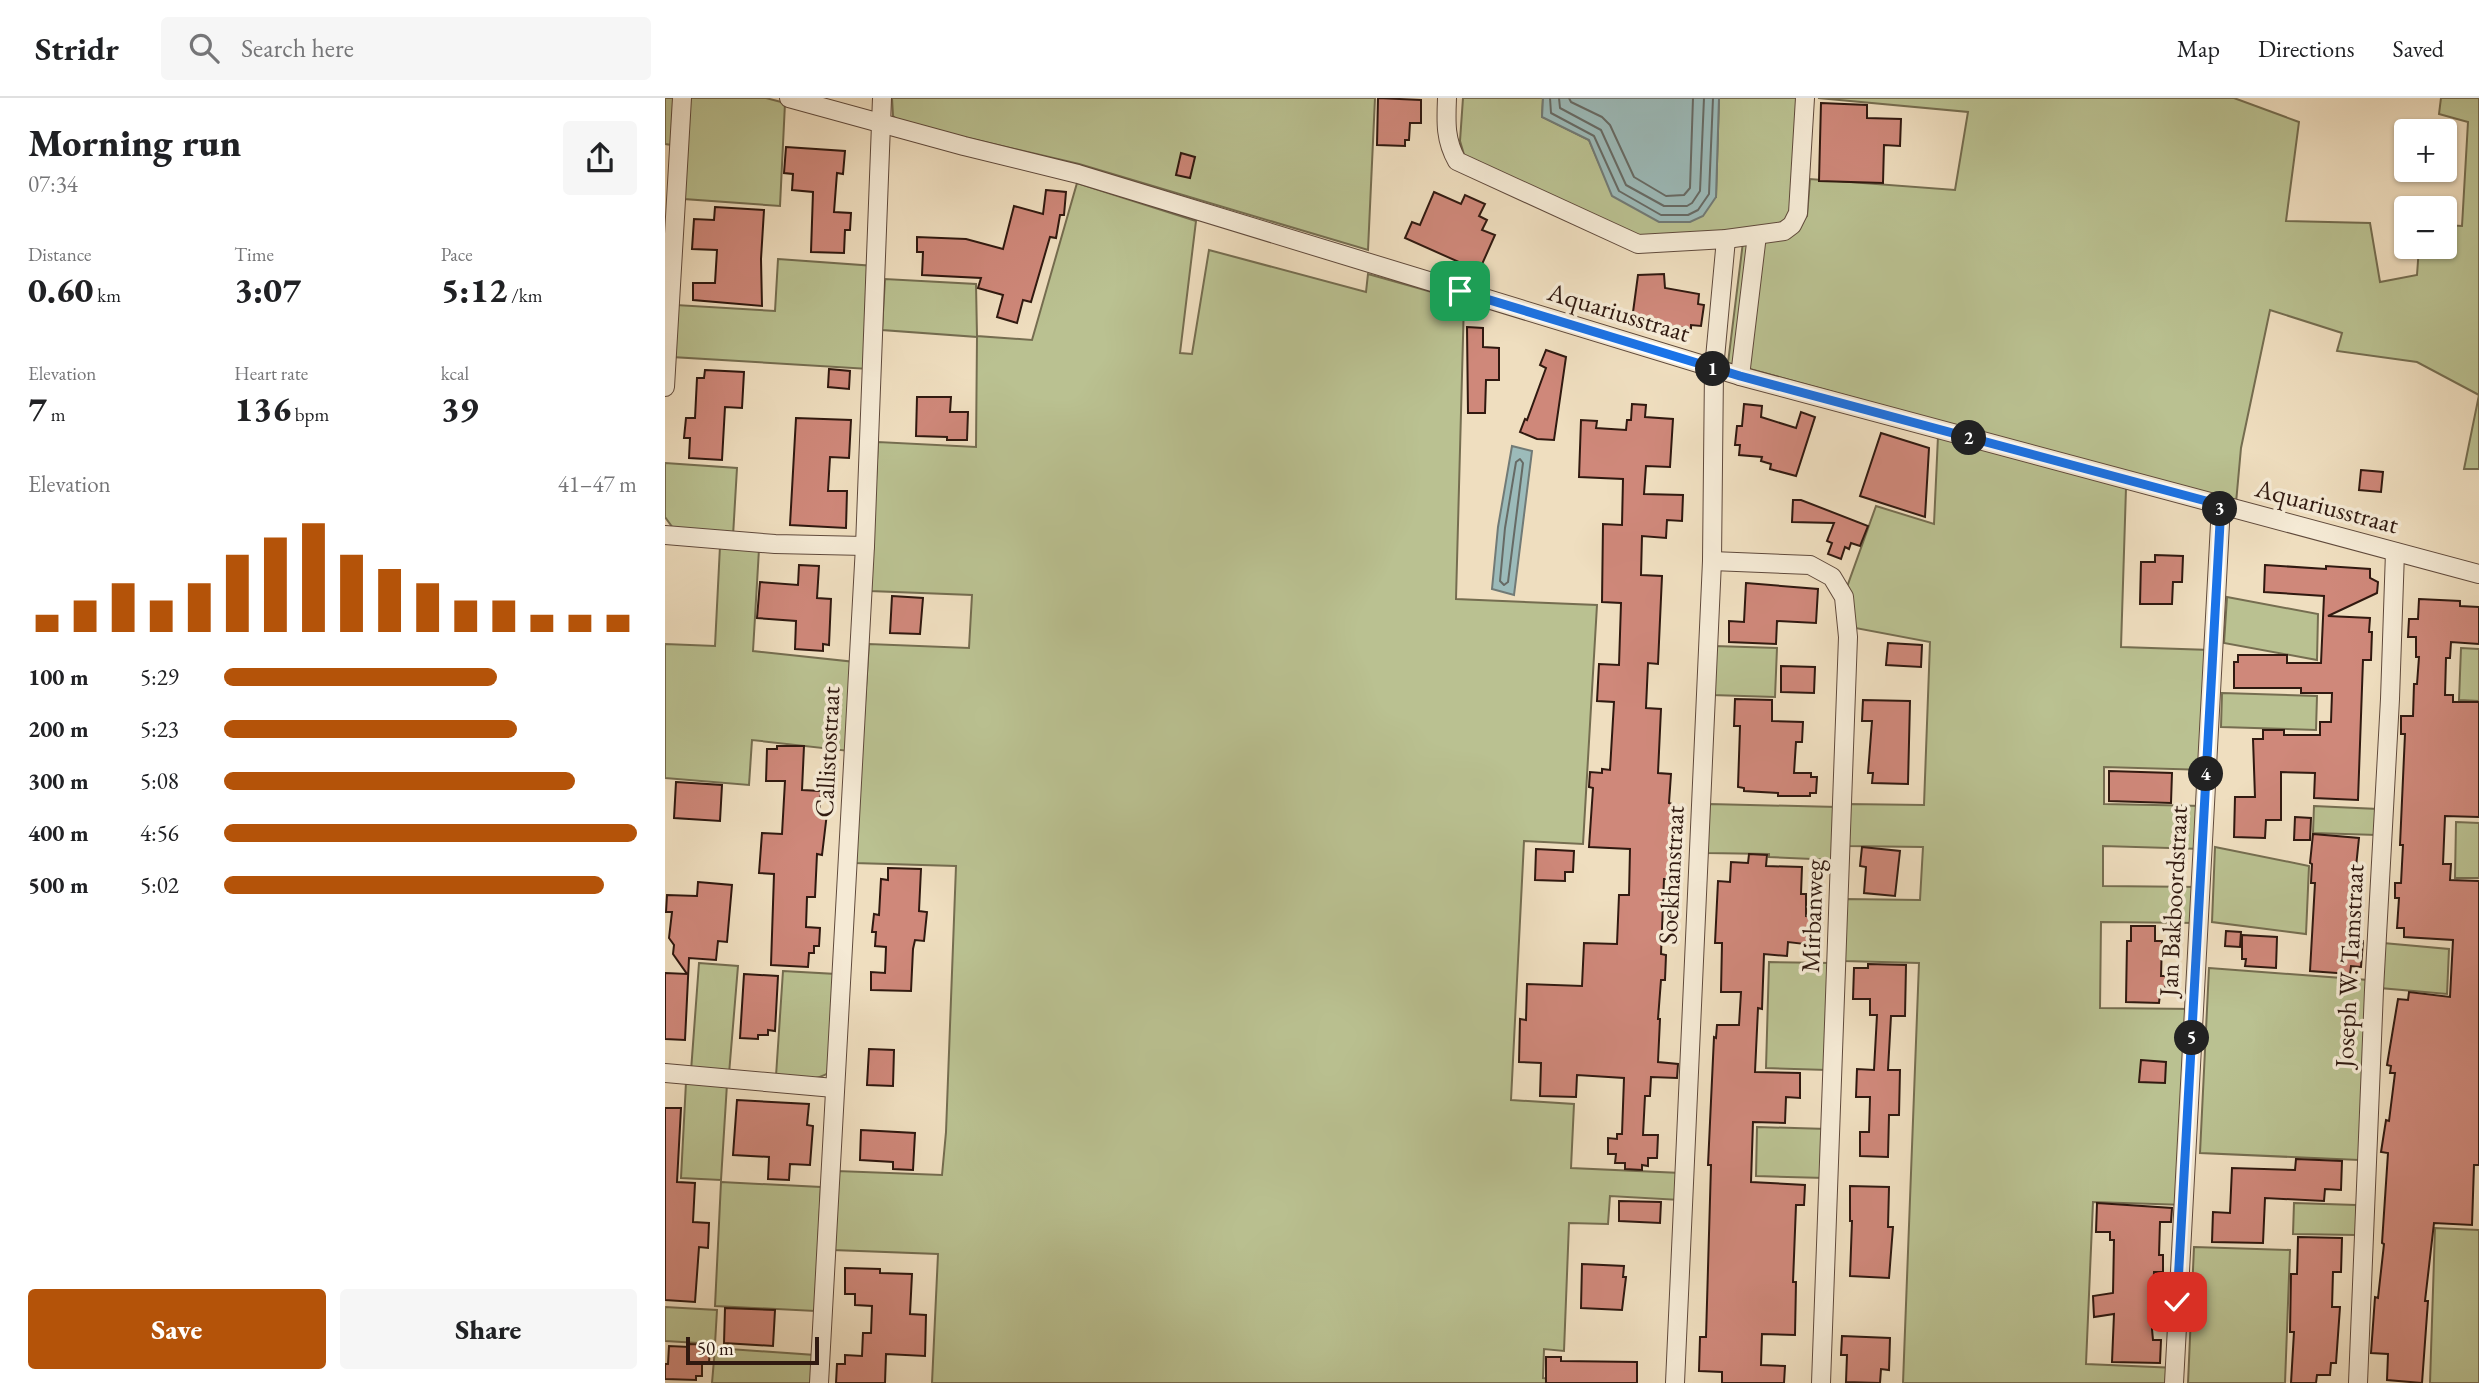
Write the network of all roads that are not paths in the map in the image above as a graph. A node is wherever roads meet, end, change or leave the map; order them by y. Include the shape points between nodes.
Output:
1 (682, 98) edge
2 (789, 98) edge
3 (882, 98) edge
4 (1447, 98) edge
5 (1805, 98) edge
6 (882, 123) junction
7 (1757, 235) junction
8 (1726, 239) junction
9 (1718, 343) junction
10 (1744, 348) junction
11 (1714, 369) junction
12 (1740, 376) junction
13 (665, 387) edge
14 (2221, 505) junction
15 (665, 535) edge
16 (865, 547) junction
17 (2395, 552) junction
18 (1712, 561) junction
19 (2479, 574) edge
20 (665, 1073) edge
21 (834, 1088) junction
22 (819, 1383) edge
23 (1675, 1383) edge
24 (1821, 1383) edge
25 (2174, 1383) edge
26 (2358, 1383) edge

1 - 13 street
2 - 6 street, Aquariusstraat
3 - 6 street, Callistostraat
4 - 8 street via 1446,132 1457,161 1638,244
5 - 7 street via 1798,213 1784,231
6 - 11 street, Aquariusstraat via 1078,174
6 - 16 street, Callistostraat
7 - 8 street
7 - 10 street
8 - 9 street, Soekhanstraat
9 - 10 street
9 - 11 street, Soekhanstraat
10 - 12 street
11 - 12 street, Aquariusstraat
11 - 18 street, Soekhanstraat
12 - 14 street, Aquariusstraat
14 - 17 street, Aquariusstraat
14 - 25 street, Jan Bakboordstraat
15 - 16 street
16 - 21 street, Callistostraat
17 - 19 street, Aquariusstraat
17 - 26 street, Joseph W. Tamstraat
18 - 23 street, Soekhanstraat
18 - 24 street, Mirbanweg via 1810,565 1832,578 1844,597 1848,637
20 - 21 street
21 - 22 street, Callistostraat

